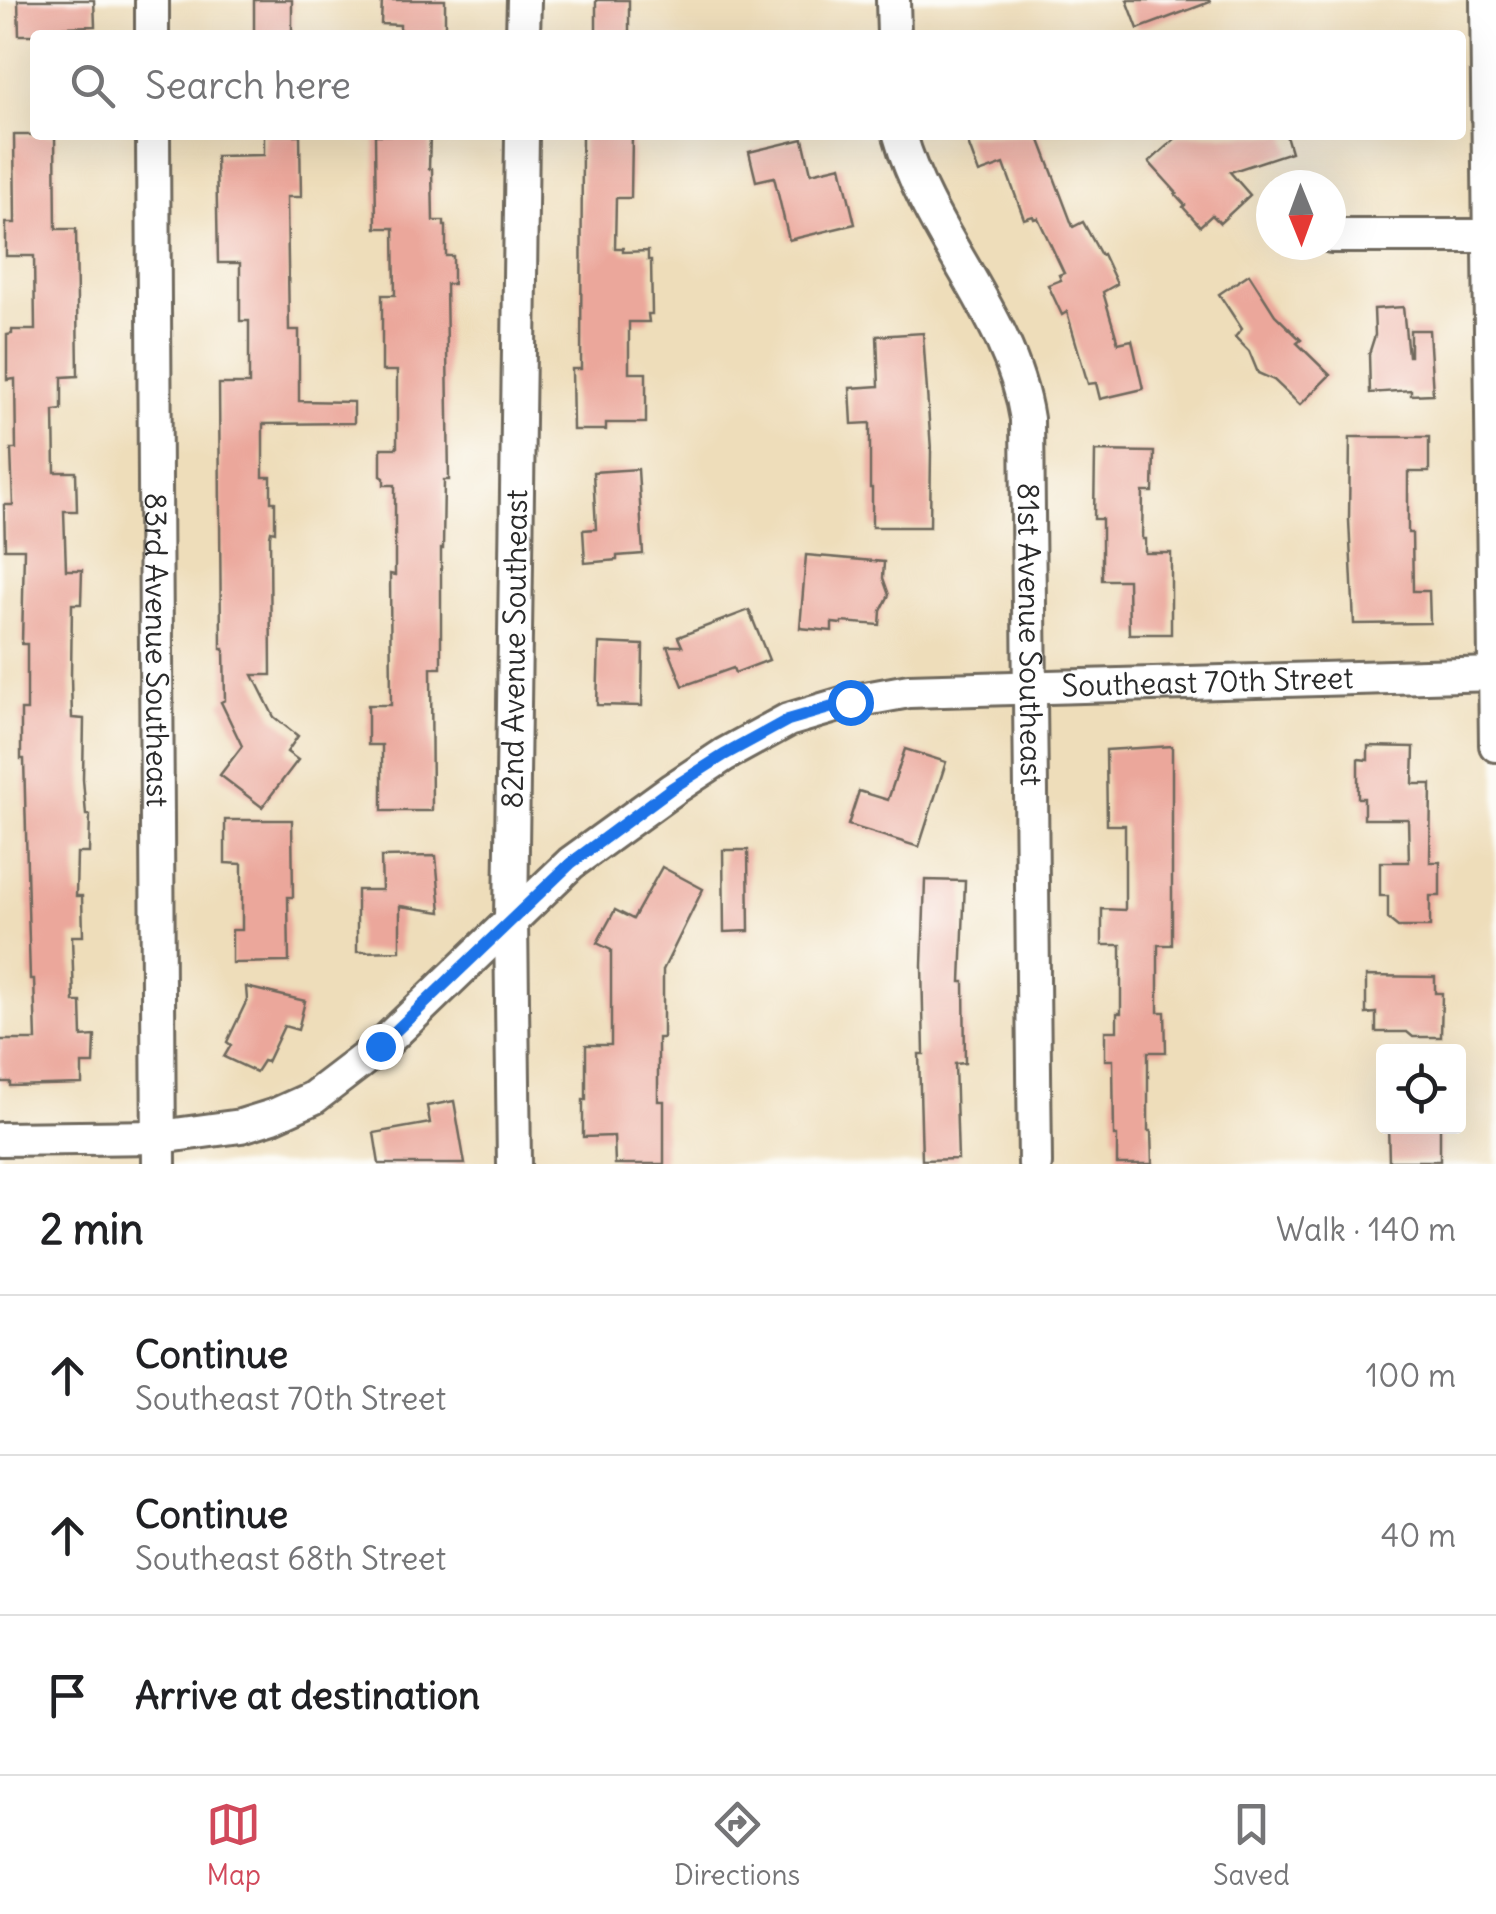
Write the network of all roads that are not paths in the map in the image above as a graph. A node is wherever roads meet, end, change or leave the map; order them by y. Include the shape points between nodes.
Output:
1 (152, 0) edge
2 (524, 0) edge
3 (893, 0) edge
4 (1487, 0) edge
5 (152, 30) edge
6 (524, 30) edge
7 (894, 30) edge
8 (153, 140) edge
9 (522, 140) edge
10 (901, 140) edge
11 (1346, 236) edge
12 (1490, 236) junction
13 (1496, 674) edge
14 (1029, 686) junction
15 (1496, 745) edge
16 (511, 919) junction
17 (0, 1139) edge
18 (159, 1151) edge
19 (514, 1164) edge
20 (1035, 1164) edge

1 - 5 street
2 - 6 street
3 - 7 street
4 - 12 street
8 - 18 street, 83rd Avenue Southeast
9 - 16 street, 82nd Avenue Southeast
10 - 14 street, 81st Avenue Southeast via 920,191 1011,354 1023,390
11 - 12 street
12 - 13 street
13 - 14 street, Southeast 70th Street
13 - 15 street
14 - 16 street, Southeast 70th Street via 909,690 788,720 672,788 571,863
14 - 20 street, 81st Avenue Southeast
16 - 18 street, Southeast 70th Street via 380,1046 313,1098
16 - 19 street, 82nd Avenue Southeast
17 - 18 street, Southeast 70th Street

